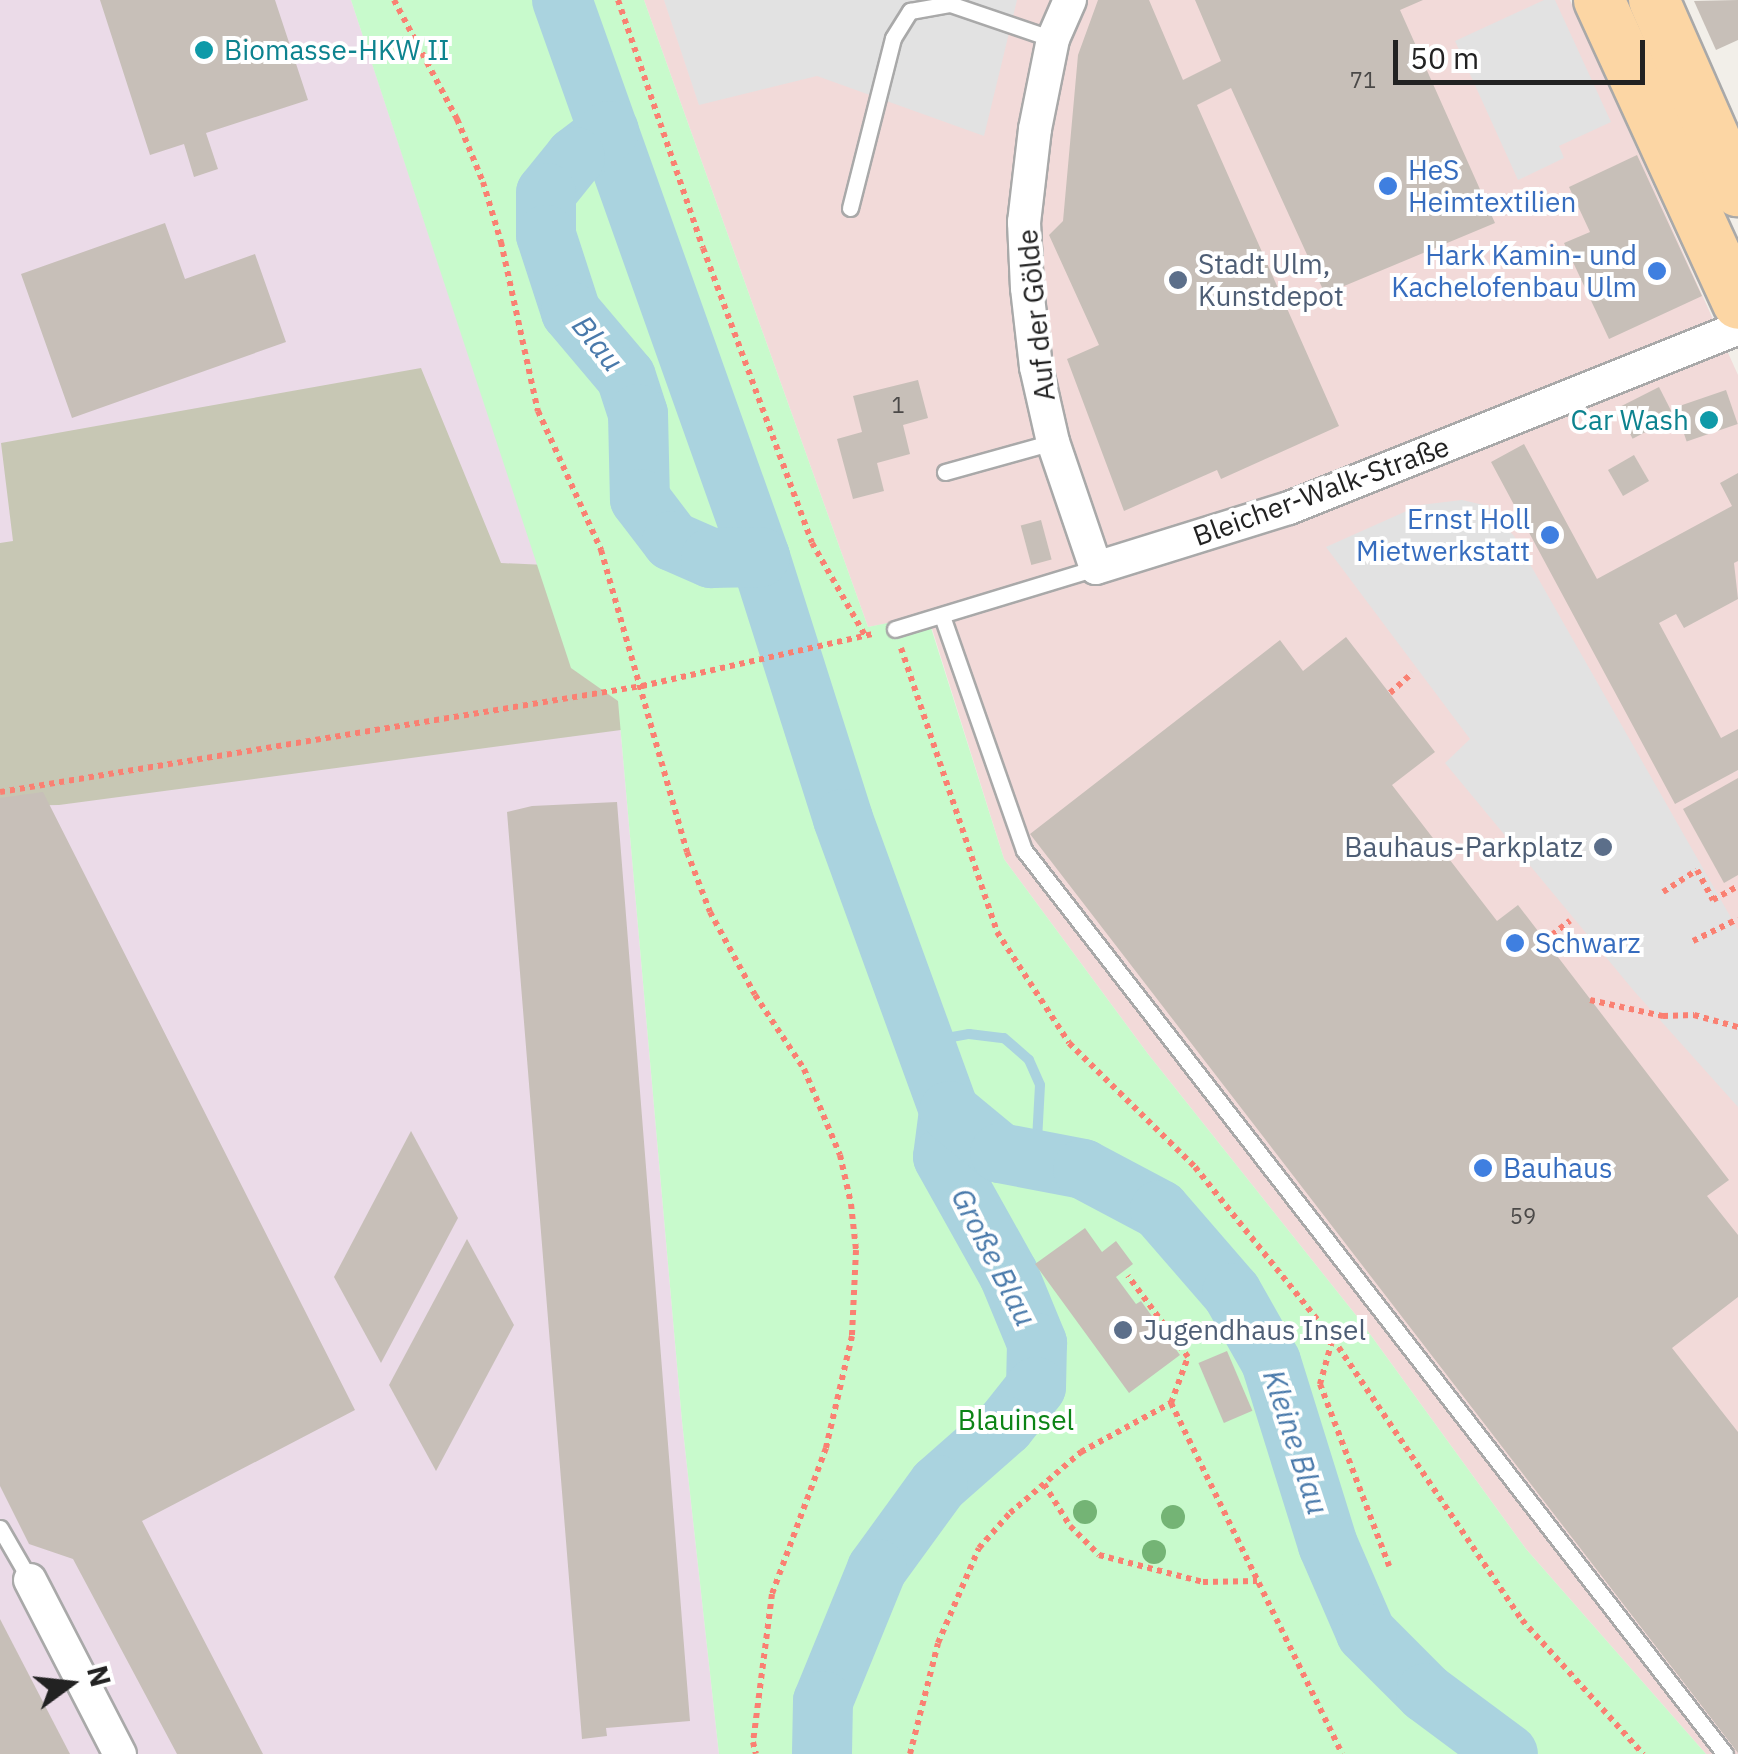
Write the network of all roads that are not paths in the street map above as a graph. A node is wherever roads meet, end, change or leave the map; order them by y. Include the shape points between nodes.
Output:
1 (1070, 0) edge
2 (1600, 0) edge
3 (1654, 0) edge
4 (1053, 40) junction
5 (1738, 191) edge
6 (850, 208) dead end
7 (1738, 304) edge
8 (1738, 328) edge
9 (1053, 442) junction
10 (945, 472) dead end
11 (1096, 568) junction
12 (942, 616) junction
13 (895, 629) road end
14 (0, 1528) edge
15 (30, 1580) joint
16 (120, 1754) edge
17 (1724, 1754) edge

1 - 4 street, Auf der Gölde
2 - 7 main road
3 - 5 main road
4 - 6 lane via 950,4 910,11 893,38
4 - 9 street, Auf der Gölde via 1024,222 1036,367
8 - 11 street, Bleicher-Walk-Straße via 1289,508
9 - 10 lane
9 - 11 street, Auf der Gölde
11 - 12 lane, Bleicher-Walk-Straße
12 - 13 lane, Bleicher-Walk-Straße
12 - 17 lane via 1024,850
14 - 15 lane
15 - 16 street

